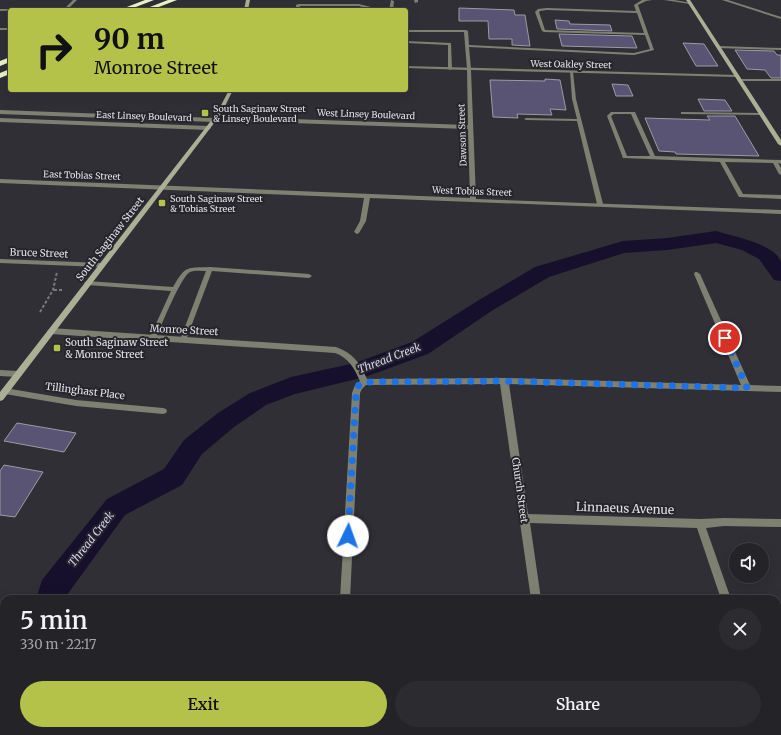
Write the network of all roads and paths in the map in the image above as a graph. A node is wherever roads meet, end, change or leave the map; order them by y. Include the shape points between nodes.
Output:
1 (75, 0) edge
2 (151, 0) edge
3 (174, 0) edge
4 (650, 0) edge
5 (666, 0) edge
6 (724, 0) edge
7 (392, 1) dead end
8 (689, 2) edge
9 (67, 8) edge
10 (128, 8) edge
11 (151, 8) edge
12 (298, 8) edge
13 (370, 8) edge
14 (391, 8) edge
15 (639, 12) junction
16 (781, 18) edge
17 (408, 31) edge
18 (646, 34) junction
19 (408, 42) edge
20 (467, 46) junction
21 (718, 47) junction
22 (781, 49) edge
23 (408, 68) edge
24 (450, 69) junction
25 (469, 69) junction
26 (571, 72) junction
27 (738, 78) junction
28 (781, 80) edge
29 (231, 92) edge
30 (0, 112) edge
31 (683, 113) dead end
32 (762, 114) junction
33 (86, 115) junction
34 (526, 119) dead end
35 (0, 120) edge
36 (214, 120) junction
37 (580, 120) junction
38 (80, 122) junction
39 (471, 127) junction
40 (208, 128) junction
41 (780, 142) edge
42 (652, 158) junction
43 (722, 160) junction
44 (775, 162) junction
45 (781, 162) edge
46 (781, 173) edge
47 (0, 181) edge
48 (162, 187) junction
49 (367, 197) junction
50 (781, 197) edge
51 (473, 200) junction
52 (600, 204) junction
53 (781, 212) edge
54 (357, 232) dead end
55 (0, 262) edge
56 (101, 265) junction
57 (210, 269) junction
58 (57, 272) dead end
59 (697, 274) dead end
60 (309, 276) dead end
61 (87, 283) junction
62 (175, 289) junction
63 (53, 290) junction
64 (63, 290) dead end
65 (40, 312) dead end
66 (51, 332) junction
67 (152, 339) junction
68 (183, 340) junction
69 (0, 373) edge
70 (18, 374) junction
71 (504, 381) junction
72 (364, 382) junction
73 (747, 388) junction
74 (781, 389) edge
75 (3, 394) edge
76 (163, 411) dead end
77 (524, 518) junction
78 (781, 523) edge
79 (700, 524) junction
80 (345, 595) edge
81 (535, 595) edge
82 (725, 595) edge

1 - 9 street
2 - 10 highway
3 - 11 highway
4 - 15 lane via 636,5
5 - 8 lane
6 - 16 street
7 - 14 lane
8 - 21 main road
12 - 13 lane via 298,5 348,5
15 - 18 lane
15 - 18 lane via 537,12 544,31
17 - 20 lane via 466,31
18 - 20 lane via 652,50 634,54
19 - 24 lane via 450,44
20 - 25 lane
21 - 22 lane
21 - 27 main road
23 - 24 street, West Oakley Street
24 - 25 street, West Oakley Street
25 - 26 street, West Oakley Street
25 - 39 street, Dawson Street
26 - 27 street, West Oakley Street
26 - 37 lane via 574,99
27 - 28 lane
27 - 32 main road
29 - 36 main road, South Saginaw Street
30 - 33 street, East Linsey Boulevard
31 - 32 lane
32 - 41 main road
33 - 36 street, East Linsey Boulevard
33 - 38 street, East Linsey Boulevard
34 - 37 lane
35 - 38 street, East Linsey Boulevard
36 - 39 street, West Linsey Boulevard
36 - 40 main road, South Saginaw Street
37 - 52 lane
38 - 40 street, East Linsey Boulevard
39 - 51 street, Dawson Street
40 - 48 main road, South Saginaw Street
42 - 42 lane via 625,157 609,116 613,113 633,113
42 - 43 lane
43 - 44 lane
43 - 50 lane via 741,196
44 - 45 lane
44 - 46 lane
47 - 48 street, East Tobias Street
48 - 49 street, West Tobias Street
48 - 56 main road, South Saginaw Street
49 - 51 street, West Tobias Street
49 - 54 street via 363,220
51 - 52 street, West Tobias Street
52 - 53 street, West Tobias Street
55 - 56 street, Bruce Street
56 - 61 main road, South Saginaw Street
57 - 60 lane
57 - 62 lane via 189,270
57 - 68 lane
58 - 63 path
59 - 73 street
61 - 62 lane
61 - 66 main road, South Saginaw Street
62 - 67 lane
63 - 64 path
63 - 65 path
66 - 67 street, Monroe Street
66 - 70 main road, South Saginaw Street
67 - 68 street, Monroe Street
68 - 72 street, Monroe Street via 336,350 356,363
69 - 70 street
70 - 75 main road, South Saginaw Street
71 - 72 street
71 - 73 street
71 - 77 street, Church Street
72 - 80 street via 358,386 356,393
73 - 74 street
75 - 76 street, Tillinghast Place
77 - 79 street, Linnaeus Avenue
77 - 81 street, Church Street
78 - 79 street, Linnaeus Avenue
79 - 82 street

